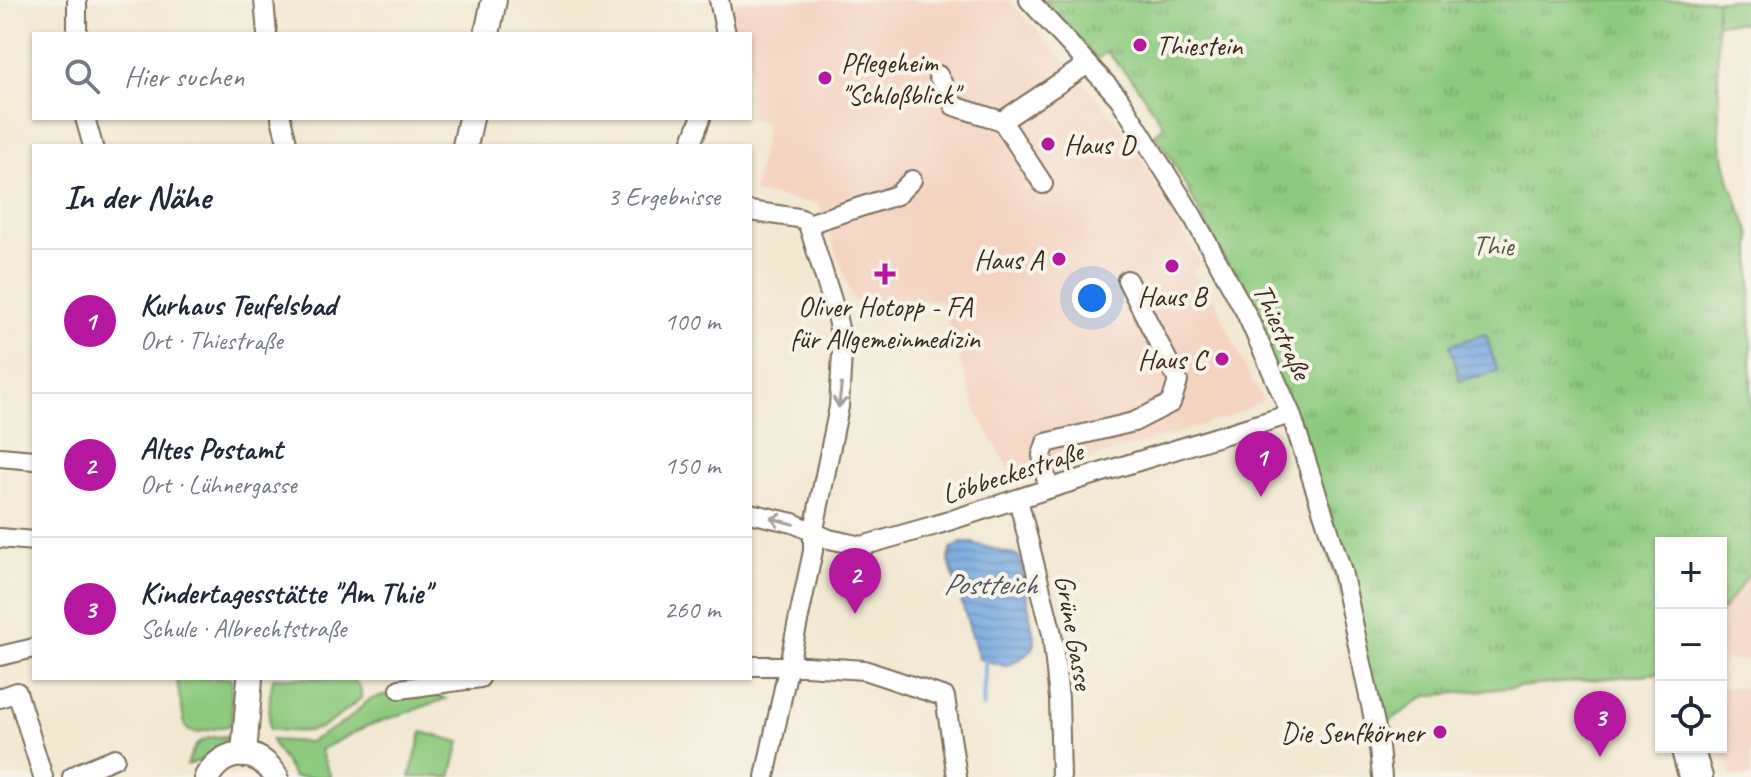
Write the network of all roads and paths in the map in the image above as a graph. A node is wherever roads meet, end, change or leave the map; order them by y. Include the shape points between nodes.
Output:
1 (77, 0) edge
2 (264, 0) edge
3 (494, 0) edge
4 (719, 0) edge
5 (1029, 0) edge
6 (77, 32) edge
7 (267, 32) edge
8 (487, 32) edge
9 (726, 32) edge
10 (1088, 64) junction
11 (938, 75) dead end
12 (86, 120) edge
13 (282, 120) edge
14 (471, 120) edge
15 (700, 120) edge
16 (1002, 121) junction
17 (92, 144) edge
18 (288, 144) edge
19 (465, 144) edge
20 (691, 144) edge
21 (912, 180) dead end
22 (1043, 184) dead end
23 (752, 211) edge
24 (808, 224) junction
25 (1127, 280) dead end
26 (1291, 414) junction
27 (0, 457) edge
28 (32, 460) edge
29 (1048, 489) junction
30 (1018, 499) junction
31 (752, 513) edge
32 (813, 534) junction
33 (0, 538) edge
34 (32, 541) edge
35 (32, 648) edge
36 (0, 656) edge
37 (752, 666) edge
38 (788, 666) junction
39 (250, 680) edge
40 (465, 680) edge
41 (400, 689) dead end
42 (0, 698) edge
43 (1682, 753) edge
44 (1696, 753) edge
45 (244, 755) junction
46 (115, 758) dead end
47 (43, 777) edge
48 (72, 777) edge
49 (207, 777) edge
50 (276, 777) edge
51 (765, 777) edge
52 (957, 777) edge
53 (1061, 777) edge
54 (1382, 777) edge
55 (1688, 777) edge
56 (1703, 777) edge

1 - 6 street
2 - 7 street
3 - 8 main road
4 - 9 street
5 - 10 street, Thiestraße
10 - 16 street
10 - 26 street, Thiestraße via 1119,98 1191,213 1246,313
11 - 16 street via 954,106
12 - 17 street
13 - 18 street
14 - 19 main road
15 - 20 street
16 - 22 street
21 - 24 street via 897,195
23 - 24 street
24 -> 32 street via 835,310 842,353 839,407
25 - 29 street via 1178,381 1171,403 1134,422 1046,443 1042,455
26 - 29 street, Löbbeckestraße
26 - 54 street, Thiestraße via 1342,571
27 - 28 street
29 - 30 street, Löbbeckestraße
30 - 32 street, Löbbeckestraße via 862,546
30 - 53 street, Grüne Gasse via 1052,634
32 -> 31 street, Löbbeckestraße via 793,523
32 - 38 street
33 - 34 street
35 - 36 street
37 - 38 street
38 - 51 street
38 - 52 street via 864,670 945,697
39 - 45 main road
40 - 41 street
42 - 47 street via 17,692
43 - 55 street
44 - 56 street
45 - 49 main road via 221,761
45 - 50 main road via 261,760
46 - 48 street

